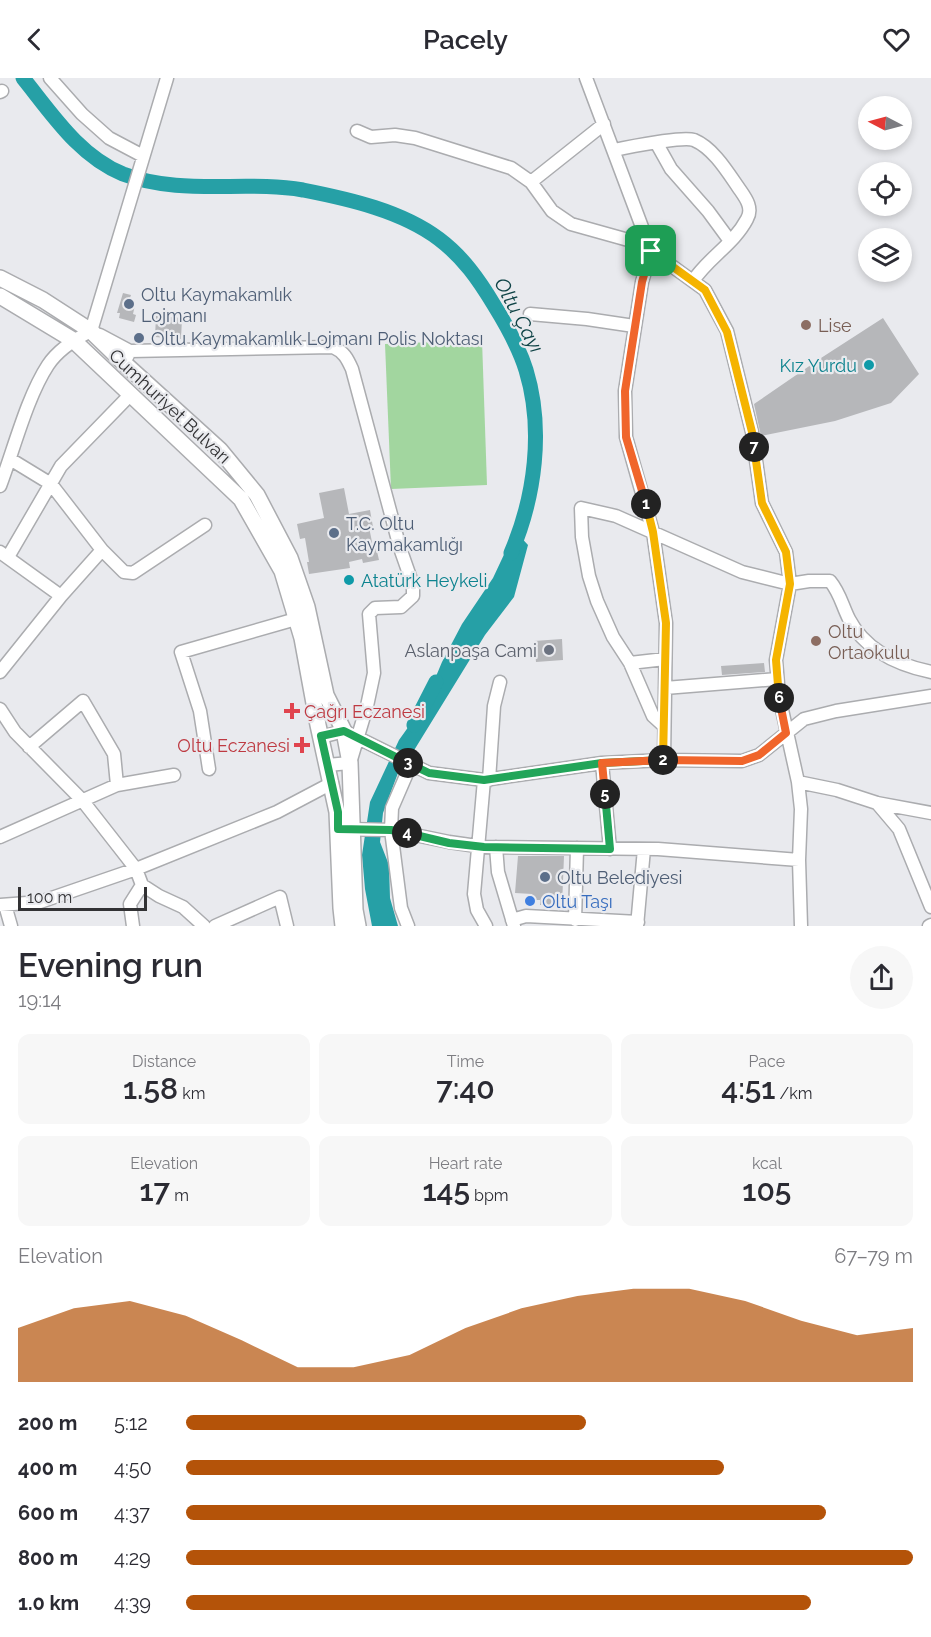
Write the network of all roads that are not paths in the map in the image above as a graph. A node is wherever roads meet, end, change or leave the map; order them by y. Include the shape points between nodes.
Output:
1 (50, 78) edge
2 (168, 78) edge
3 (586, 78) edge
4 (604, 124) junction
5 (357, 131) dead end
6 (657, 144) junction
7 (613, 150) junction
8 (143, 156) junction
9 (531, 182) junction
10 (730, 240) junction
11 (650, 247) junction
12 (0, 278) edge
13 (693, 281) junction
14 (2, 300) edge
15 (530, 314) dead end
16 (634, 326) junction
17 (91, 331) junction
18 (73, 340) junction
19 (127, 357) junction
20 (130, 395) junction
21 (10, 459) junction
22 (51, 484) junction
23 (0, 486) edge
24 (205, 525) dead end
25 (653, 532) junction
26 (102, 549) junction
27 (4, 555) edge
28 (790, 584) junction
29 (61, 596) junction
30 (296, 619) junction
31 (665, 659) junction
32 (630, 663) junction
33 (0, 672) edge
34 (931, 672) edge
35 (777, 680) junction
36 (500, 682) dead end
37 (665, 688) junction
38 (931, 696) edge
39 (0, 709) edge
40 (664, 726) junction
41 (344, 731) junction
42 (786, 733) junction
43 (321, 736) junction
44 (358, 738) junction
45 (29, 747) junction
46 (664, 760) junction
47 (350, 763) junction
48 (602, 763) junction
49 (411, 764) junction
50 (327, 765) junction
51 (209, 769) dead end
52 (174, 775) dead end
53 (487, 780) junction
54 (798, 782) junction
55 (332, 783) junction
56 (117, 785) junction
57 (82, 800) junction
58 (877, 803) junction
59 (931, 813) edge
60 (338, 829) junction
61 (359, 829) junction
62 (391, 830) junction
63 (0, 837) edge
64 (477, 846) junction
65 (496, 847) junction
66 (577, 848) junction
67 (610, 849) junction
68 (644, 849) junction
69 (800, 860) junction
70 (136, 869) junction
71 (142, 885) junction
72 (2, 905) edge
73 (931, 907) edge
74 (575, 920) junction
75 (513, 923) edge
76 (590, 923) edge
77 (638, 924) edge
78 (11, 926) edge
79 (133, 926) edge
80 (204, 926) edge
81 (214, 926) edge
82 (286, 926) edge
83 (344, 926) edge
84 (358, 926) edge
85 (408, 926) edge
86 (486, 926) edge
87 (801, 926) edge

1 - 8 street via 109,138
2 - 8 street
3 - 4 street
4 - 7 street
4 - 9 street
5 - 9 street via 371,137 395,135 434,144 511,168
6 - 7 street
6 - 10 street via 670,169
6 - 10 street via 683,138 696,141 714,154 748,202 748,218
7 - 11 street
8 - 17 street
9 - 11 street via 552,211 571,224
10 - 13 street
11 - 13 street
11 - 16 street
12 - 17 main road, Cumhuriyet Bulvarı
13 - 28 street via 705,290 727,332 752,432 762,503 786,552
14 - 18 main road, Cumhuriyet Bulvarı
15 - 16 street
16 - 25 street via 625,391 626,437
17 - 18 street
17 - 19 main road, Cumhuriyet Bulvarı
18 - 20 main road, Cumhuriyet Bulvarı
18 - 21 street via 49,364 33,395
19 - 41 main road, Cumhuriyet Bulvarı via 220,450 257,495 290,558 307,607 326,695
19 - 44 street via 333,347 347,358 413,585 413,596 401,607 375,609 369,615 374,673
20 - 22 street via 61,466
20 - 30 main road, Cumhuriyet Bulvarı via 241,499 282,571
21 - 22 street
21 - 23 street
22 - 26 street
22 - 27 street
24 - 26 street via 133,573 124,572
25 - 28 street via 742,572
25 - 31 street via 666,623
25 - 32 street via 616,516 581,508 589,576 613,637
26 - 29 street
27 - 29 street
28 - 34 street via 830,581 858,635 882,655
28 - 35 street via 776,660
29 - 33 street
30 - 43 main road, Cumhuriyet Bulvarı
30 - 51 street via 181,652 200,711
31 - 32 street
31 - 37 street
32 - 40 street via 653,716
35 - 37 street
35 - 42 street
36 - 53 street
37 - 40 street
38 - 42 street via 804,719
39 - 45 street
40 - 46 street
41 - 43 street
41 - 44 street
41 - 47 main road, Cumhuriyet Bulvarı
42 - 46 street via 759,755 742,761
42 - 54 street
43 - 50 main road, Cumhuriyet Bulvarı
44 - 47 street
44 - 49 street
45 - 56 street via 83,701 114,754
45 - 57 street
46 - 48 street
47 - 50 street
47 - 61 main road, Cumhuriyet Bulvarı
48 - 53 street
48 - 67 street
49 - 53 street via 429,773
49 - 62 street via 392,808
50 - 55 main road, Cumhuriyet Bulvarı
52 - 56 street
53 - 64 street
54 - 58 street
54 - 69 street
55 - 60 main road, Cumhuriyet Bulvarı
55 - 70 street via 277,812
56 - 57 street
57 - 63 street
57 - 70 street
58 - 59 street
58 - 73 street via 898,829
60 - 61 street
60 - 83 main road, Cumhuriyet Bulvarı
61 - 62 street
61 - 84 main road, Cumhuriyet Bulvarı
62 - 64 street
62 - 85 street via 400,908
64 - 65 street
64 - 86 street via 474,899
65 - 66 street
65 - 75 street via 498,872
66 - 67 street
66 - 74 street
67 - 68 street
68 - 69 street
68 - 77 street
69 - 87 street
70 - 71 street
70 - 72 street via 40,902
71 - 79 street via 130,904
71 - 80 street via 183,907
72 - 78 street
74 - 75 street via 526,916
74 - 76 street
76 - 77 street
81 - 82 street via 280,897

